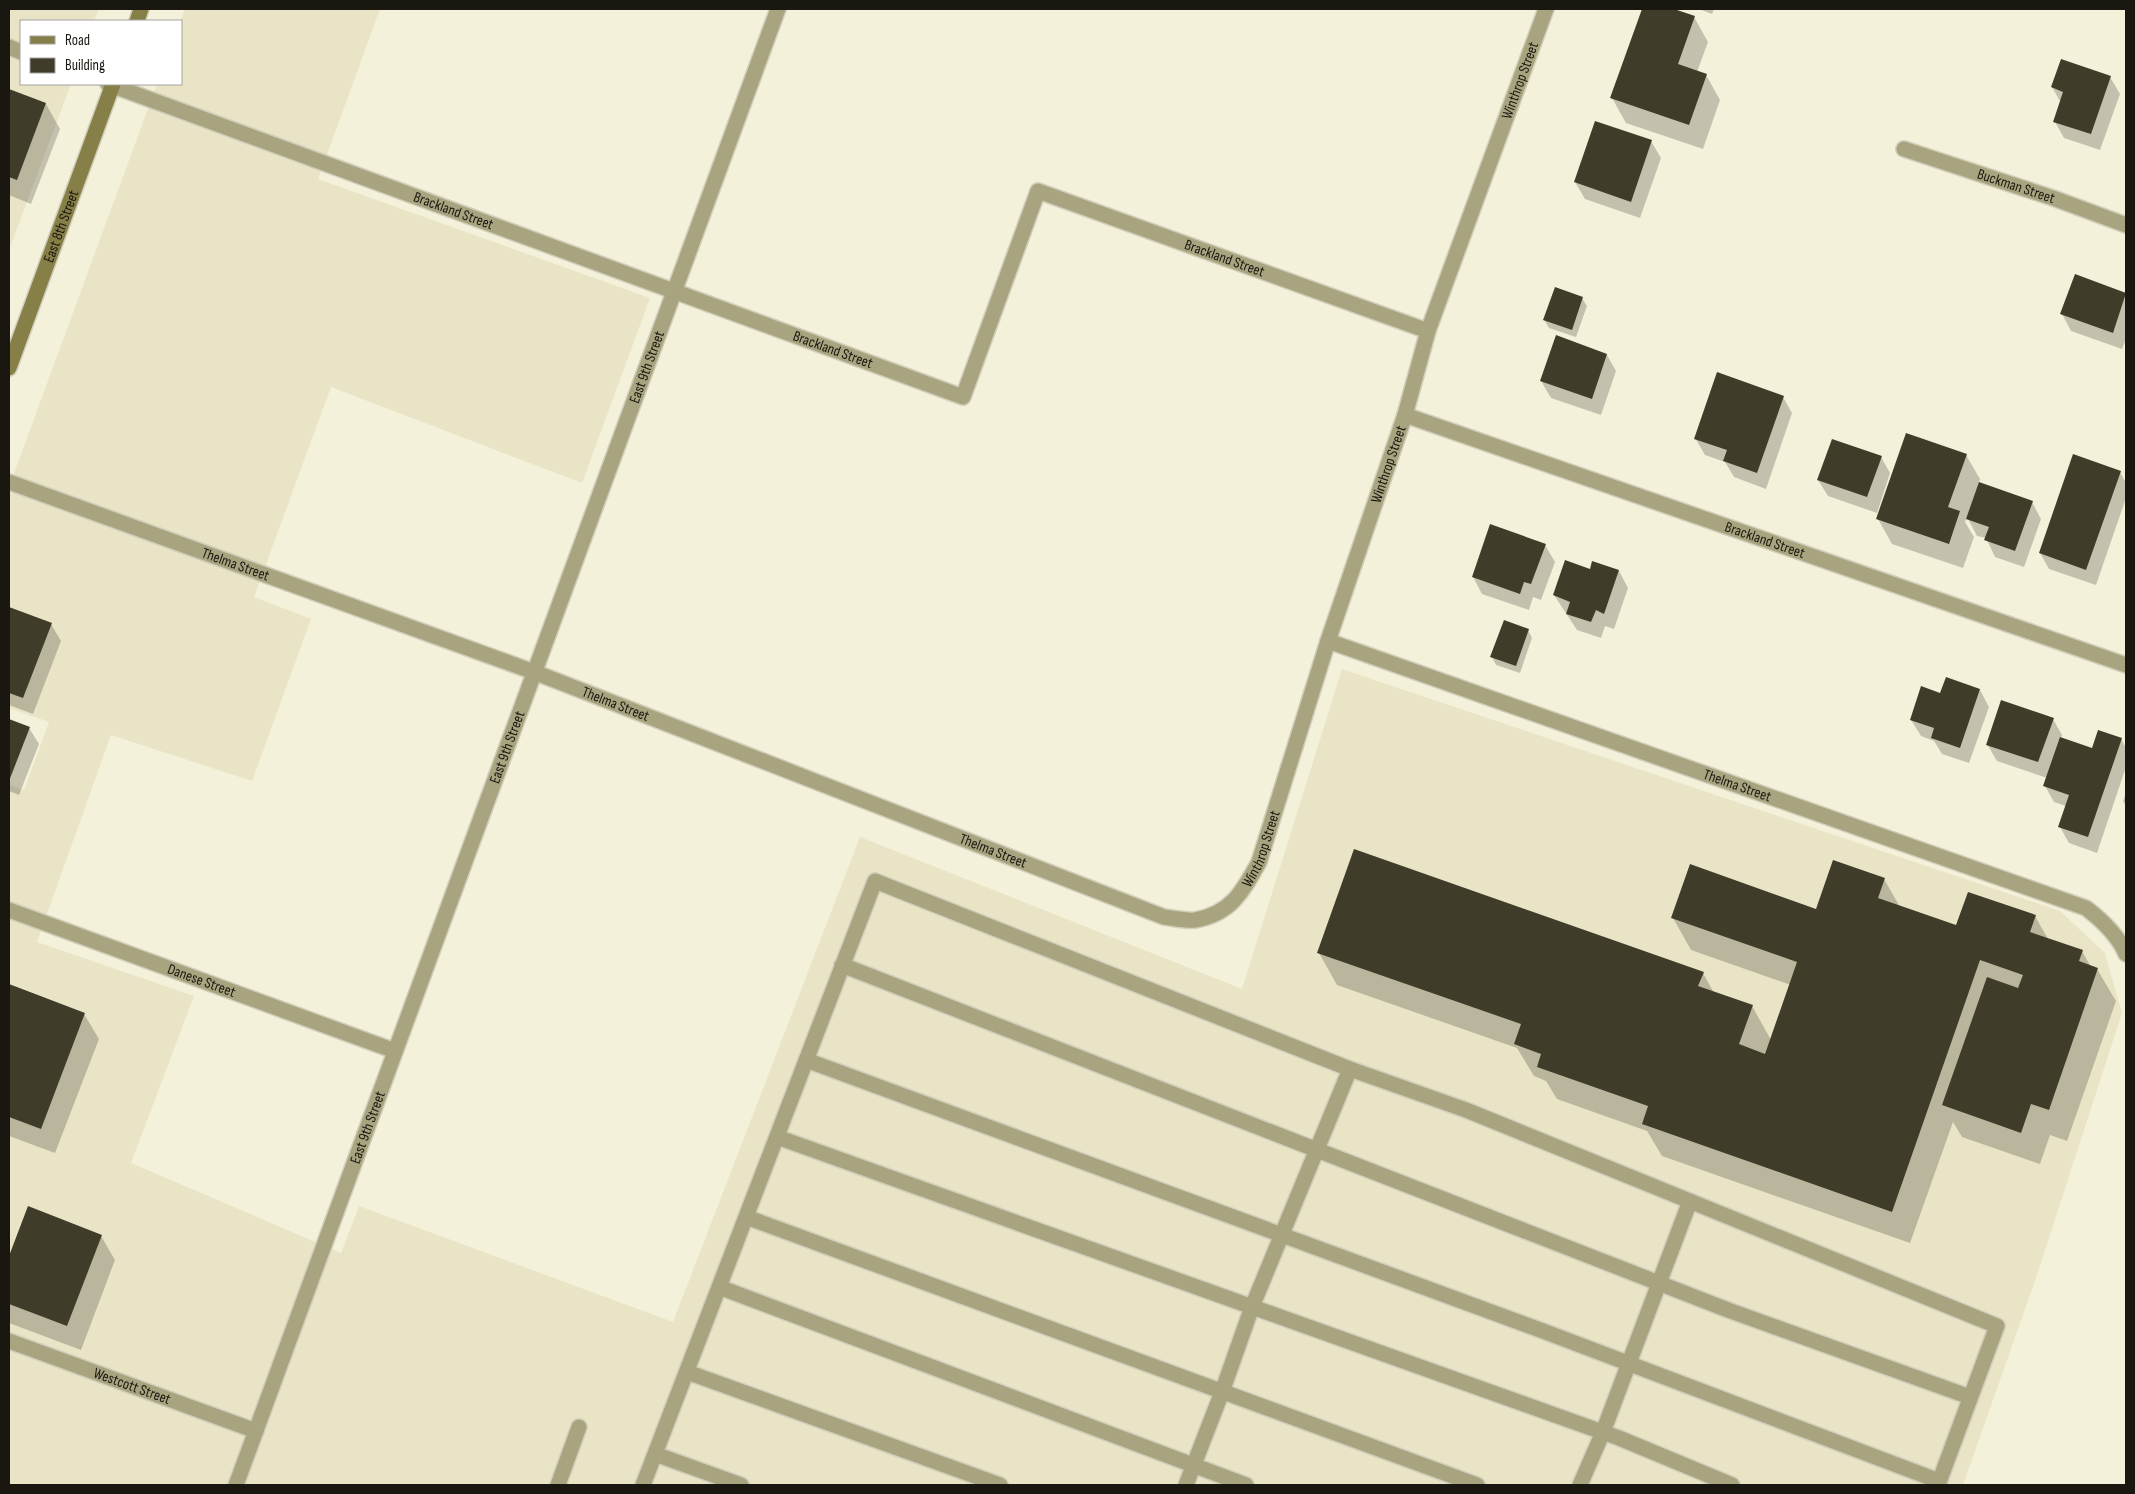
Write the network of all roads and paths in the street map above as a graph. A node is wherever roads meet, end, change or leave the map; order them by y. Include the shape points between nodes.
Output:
1 (778, 9) edge
2 (1546, 9) edge
3 (111, 85) edge
4 (114, 85) edge
5 (1904, 149) dead end
6 (2126, 225) edge
7 (674, 291) junction
8 (1428, 331) junction
9 (9, 368) edge
10 (1405, 415) junction
11 (9, 482) edge
12 (1328, 641) junction
13 (2126, 665) edge
14 (534, 672) junction
15 (9, 910) edge
16 (1221, 912) joint
17 (2126, 954) edge
18 (842, 965) junction
19 (395, 1051) junction
20 (806, 1060) junction
21 (1350, 1069) junction
22 (777, 1137) junction
23 (1318, 1150) junction
24 (1690, 1201) junction
25 (746, 1217) junction
26 (1283, 1236) junction
27 (1659, 1283) junction
28 (719, 1287) junction
29 (1252, 1306) junction
30 (9, 1341) edge
31 (1629, 1364) junction
32 (686, 1372) junction
33 (1222, 1392) junction
34 (1970, 1397) junction
35 (579, 1427) dead end
36 (256, 1431) junction
37 (1603, 1432) junction
38 (655, 1454) junction
39 (1193, 1465) junction
40 (1939, 1483) edge
41 (236, 1485) edge
42 (558, 1485) edge
43 (643, 1485) edge
44 (741, 1485) edge
45 (1000, 1485) edge
46 (1186, 1485) edge
47 (1246, 1485) edge
48 (1477, 1485) edge
49 (1580, 1485) edge
50 (1732, 1485) edge

1 - 7 street, East 9th Street
2 - 8 street, Winthrop Street
3 - 9 street, East 8th Street
4 - 7 street, Brackland Street
5 - 6 street, Buckman Street
7 - 8 street, Brackland Street via 963,397 1038,191
7 - 14 street, East 9th Street
8 - 10 street, Winthrop Street
10 - 12 street, Winthrop Street
10 - 13 street, Brackland Street
11 - 14 street, Thelma Street
12 - 16 street, Winthrop Street via 1259,862 1244,890
12 - 17 street, Thelma Street via 2086,908 2105,922
14 - 16 street, Thelma Street via 1164,917 1194,920
14 - 19 street, East 9th Street
15 - 19 street, Danese Street
18 - 20 street
18 - 21 street via 875,881
18 - 23 street
19 - 36 street, East 9th Street
20 - 22 street
20 - 26 street
21 - 23 street
21 - 24 street via 1466,1110
22 - 25 street
22 - 29 street
23 - 26 street
23 - 27 street
24 - 27 street
24 - 34 street via 1997,1326
25 - 28 street
25 - 33 street
26 - 29 street
26 - 31 street
27 - 31 street
27 - 34 street
28 - 32 street
28 - 39 street
29 - 33 street
29 - 37 street
30 - 36 street, Westcott Street
31 - 37 street
31 - 40 street
32 - 38 street
32 - 45 street
33 - 39 street
33 - 48 street
34 - 40 street
35 - 42 street
36 - 41 street, East 9th Street
37 - 49 street
37 - 50 street
38 - 43 street
38 - 44 street
39 - 46 street
39 - 47 street

